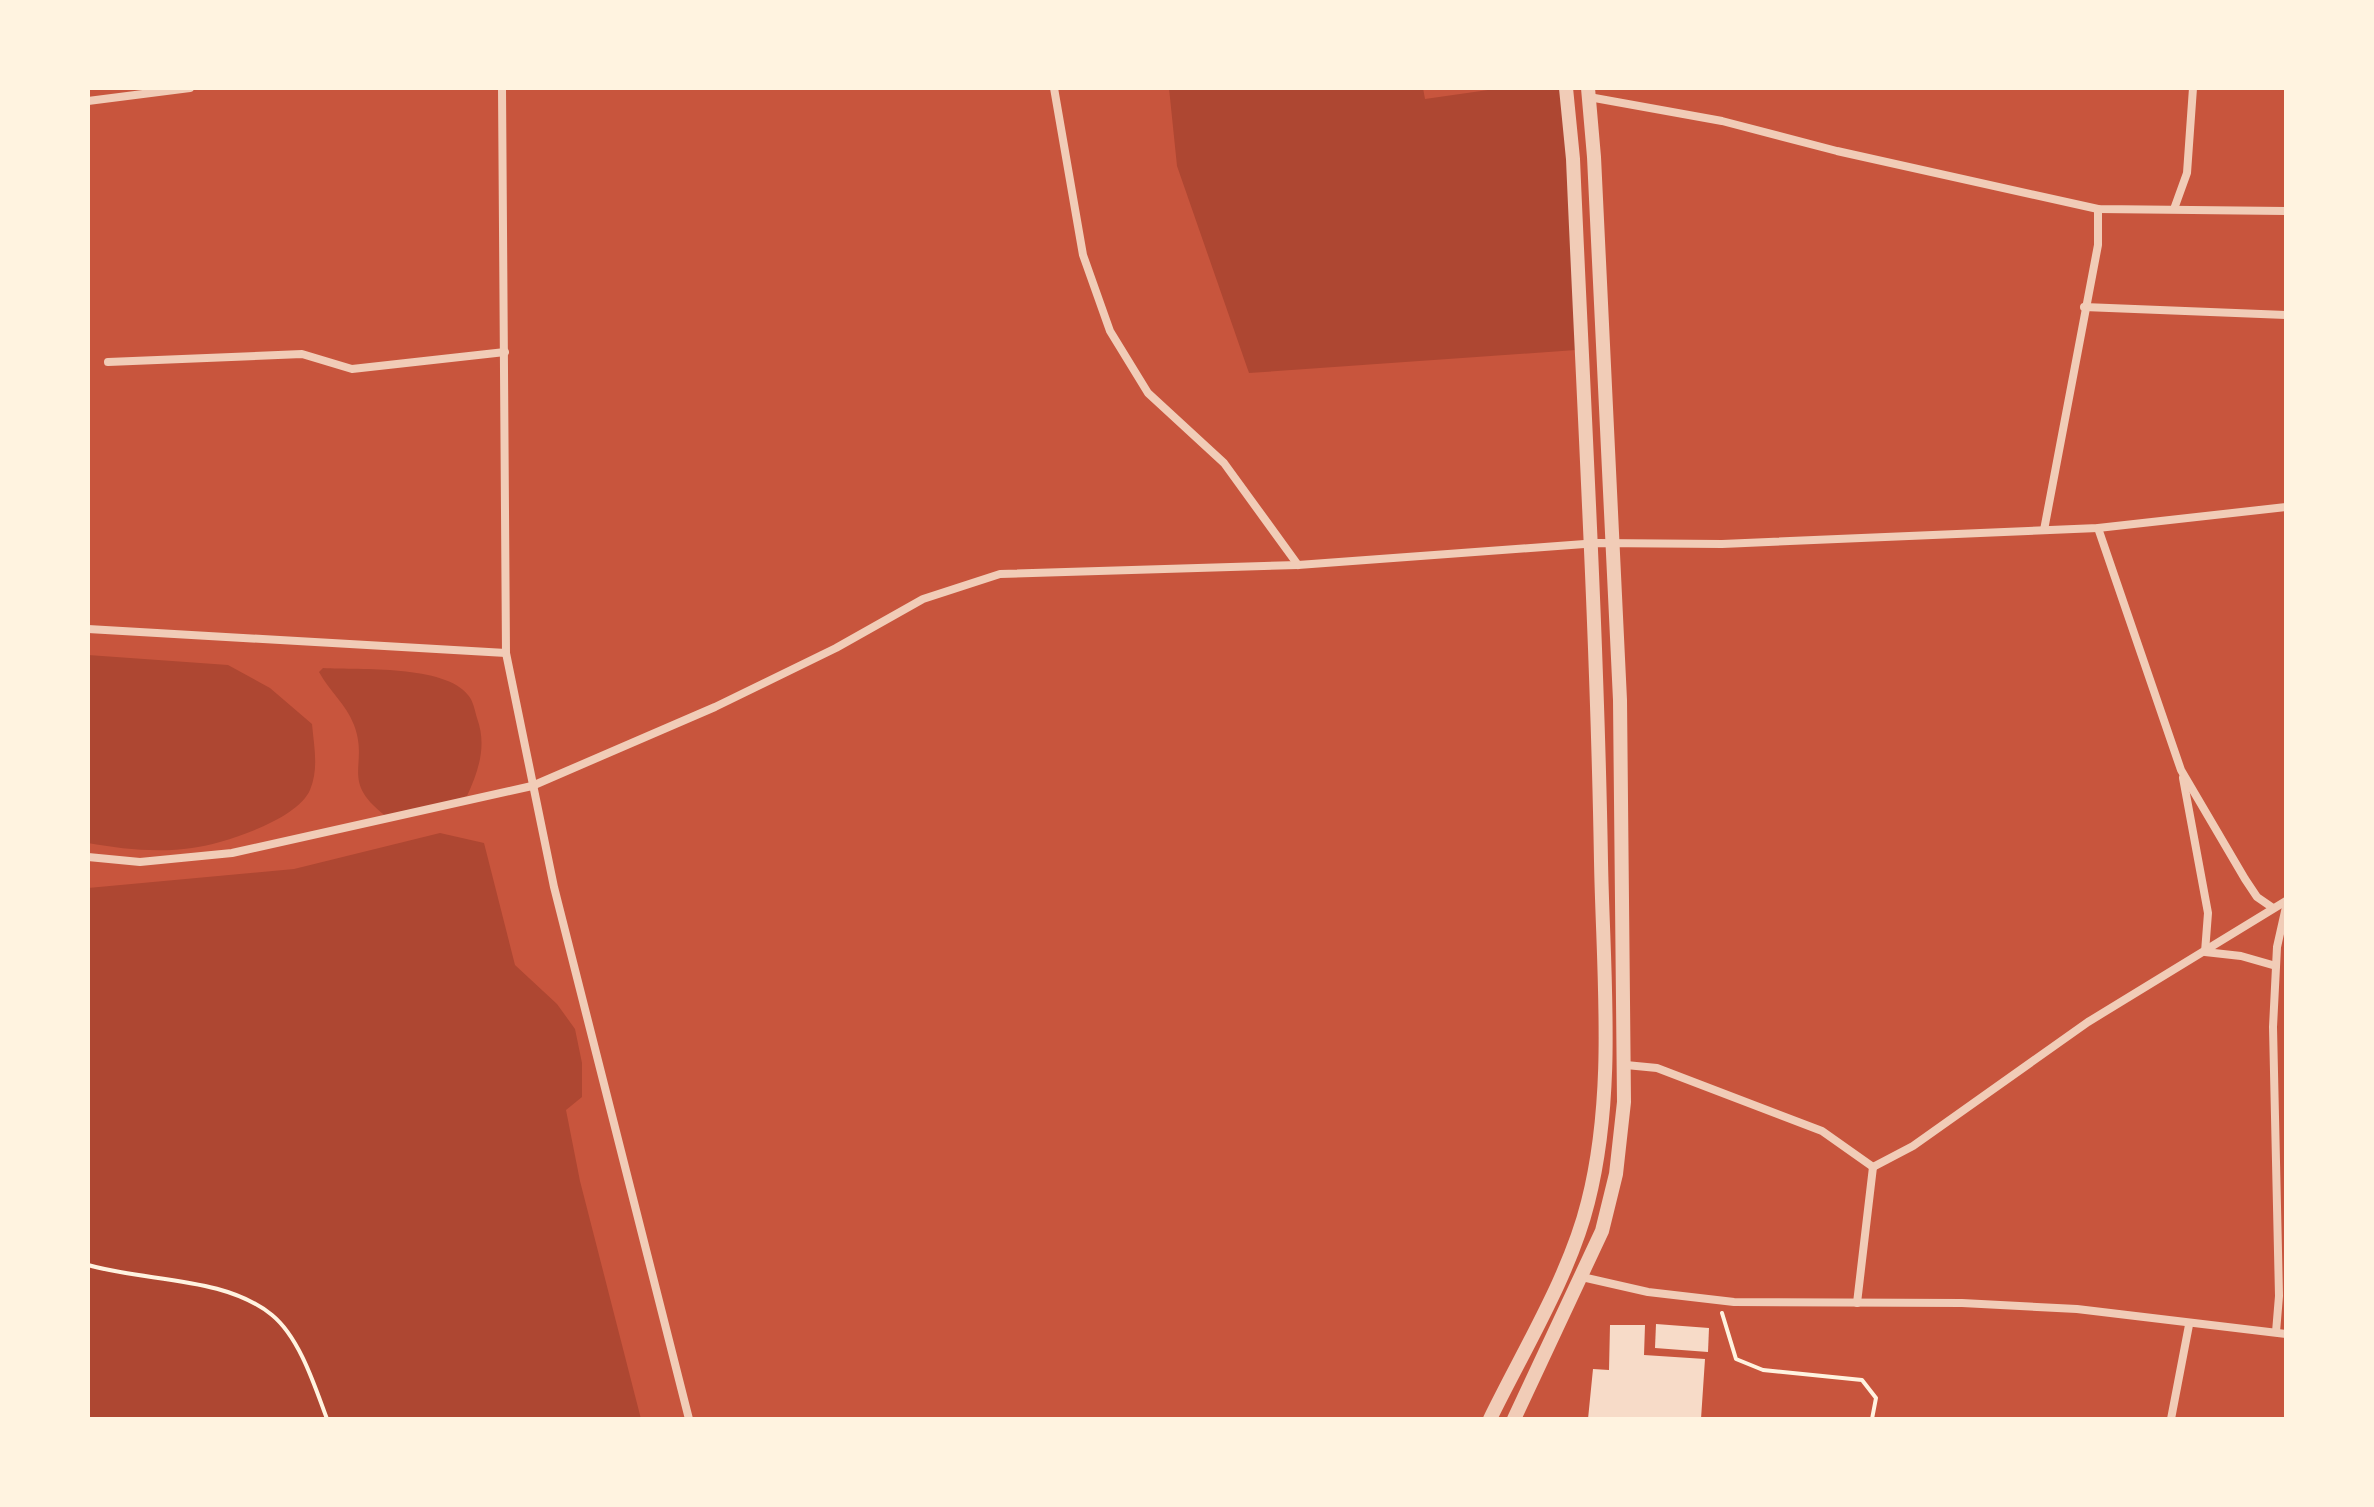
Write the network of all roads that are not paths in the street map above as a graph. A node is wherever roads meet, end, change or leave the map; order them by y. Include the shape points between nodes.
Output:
1 (190, 88) edge
2 (502, 88) edge
3 (1054, 88) edge
4 (1566, 88) edge
5 (2193, 88) edge
6 (179, 89) edge
7 (1588, 93) edge
8 (88, 101) edge
9 (2098, 209) junction
10 (2174, 209) junction
11 (2286, 211) edge
12 (2084, 307) junction
13 (2286, 315) edge
14 (505, 352) junction
15 (108, 362) dead end
16 (2286, 507) edge
17 (2098, 528) junction
18 (2044, 530) junction
19 (1591, 543) junction
20 (1613, 543) junction
21 (1298, 565) junction
22 (88, 629) edge
23 (506, 653) junction
24 (2181, 770) junction
25 (532, 786) junction
26 (88, 857) edge
27 (2286, 904) edge
28 (2273, 908) junction
29 (2205, 952) junction
30 (2276, 966) junction
31 (1626, 1065) junction
32 (1873, 1167) junction
33 (1582, 1277) junction
34 (1857, 1303) junction
35 (2189, 1325) junction
36 (2281, 1333) edge
37 (689, 1419) edge
38 (1490, 1419) edge
39 (1514, 1419) edge
40 (2171, 1419) edge

1 - 6 street
2 - 14 street
3 - 21 street via 1083,255 1110,331 1148,393 1224,463
4 - 19 street
5 - 10 street via 2187,173
6 - 8 street
7 - 9 street
7 - 20 street
9 - 10 street
9 - 12 street via 2098,245
10 - 11 street
12 - 13 street
12 - 18 street
14 - 15 street via 352,369 302,354
14 - 23 street
16 - 17 street
17 - 18 street
17 - 24 street
18 - 20 street via 1722,544
19 - 20 street
19 - 21 street
19 - 38 street via 1605,1025 1600,1128 1582,1224
20 - 31 street
21 - 25 street via 1000,574 923,599 715,707
22 - 23 street
23 - 25 street
24 - 28 street via 2257,897
24 - 29 street via 2208,913
25 - 26 street via 232,853 140,862
25 - 37 street
27 - 28 street
27 - 30 street
28 - 29 street
29 - 30 street
29 - 32 street via 2088,1022 1913,1146
30 - 36 street
31 - 32 street via 1657,1068 1822,1131
31 - 33 street via 1610,1205
32 - 34 street
33 - 34 street via 1720,1300
33 - 39 street
34 - 35 street via 2077,1309
35 - 36 street
35 - 40 street

